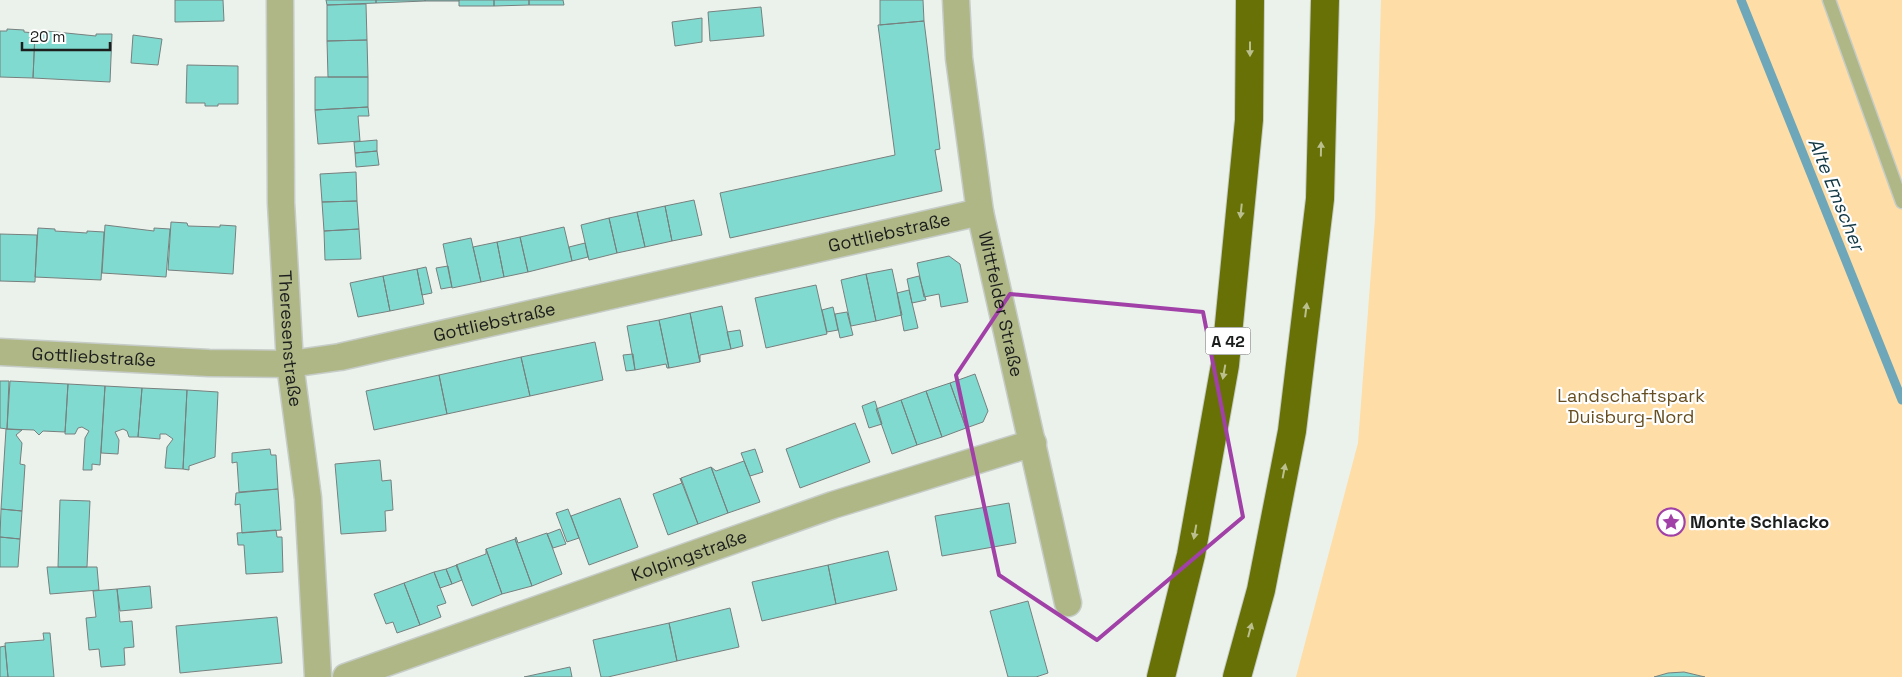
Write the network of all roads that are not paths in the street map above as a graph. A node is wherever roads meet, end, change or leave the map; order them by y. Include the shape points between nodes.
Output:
1 (280, 0) edge
2 (956, 0) edge
3 (1250, 0) edge
4 (1325, 0) edge
5 (1829, 0) edge
6 (1902, 202) edge
7 (980, 212) junction
8 (0, 352) edge
9 (290, 364) junction
10 (1033, 443) junction
11 (1068, 603) dead end
12 (318, 677) edge
13 (346, 677) edge
14 (1161, 677) edge
15 (1238, 677) edge

1 - 9 street, Theresenstraße via 281,203
2 - 7 street, Wittfelder Straße via 959,58
3 -> 14 highway, A 42 via 1249,120 1225,365 1191,554
15 -> 4 highway via 1261,590 1292,431 1320,199
5 - 6 lane
7 - 9 street, Gottliebstraße via 340,357
7 - 10 street, Wittfelder Straße
8 - 9 street, Gottliebstraße
9 - 12 street, Theresenstraße via 308,498
10 - 11 street, Wittfelder Straße
10 - 13 street, Kolpingstraße via 833,505

